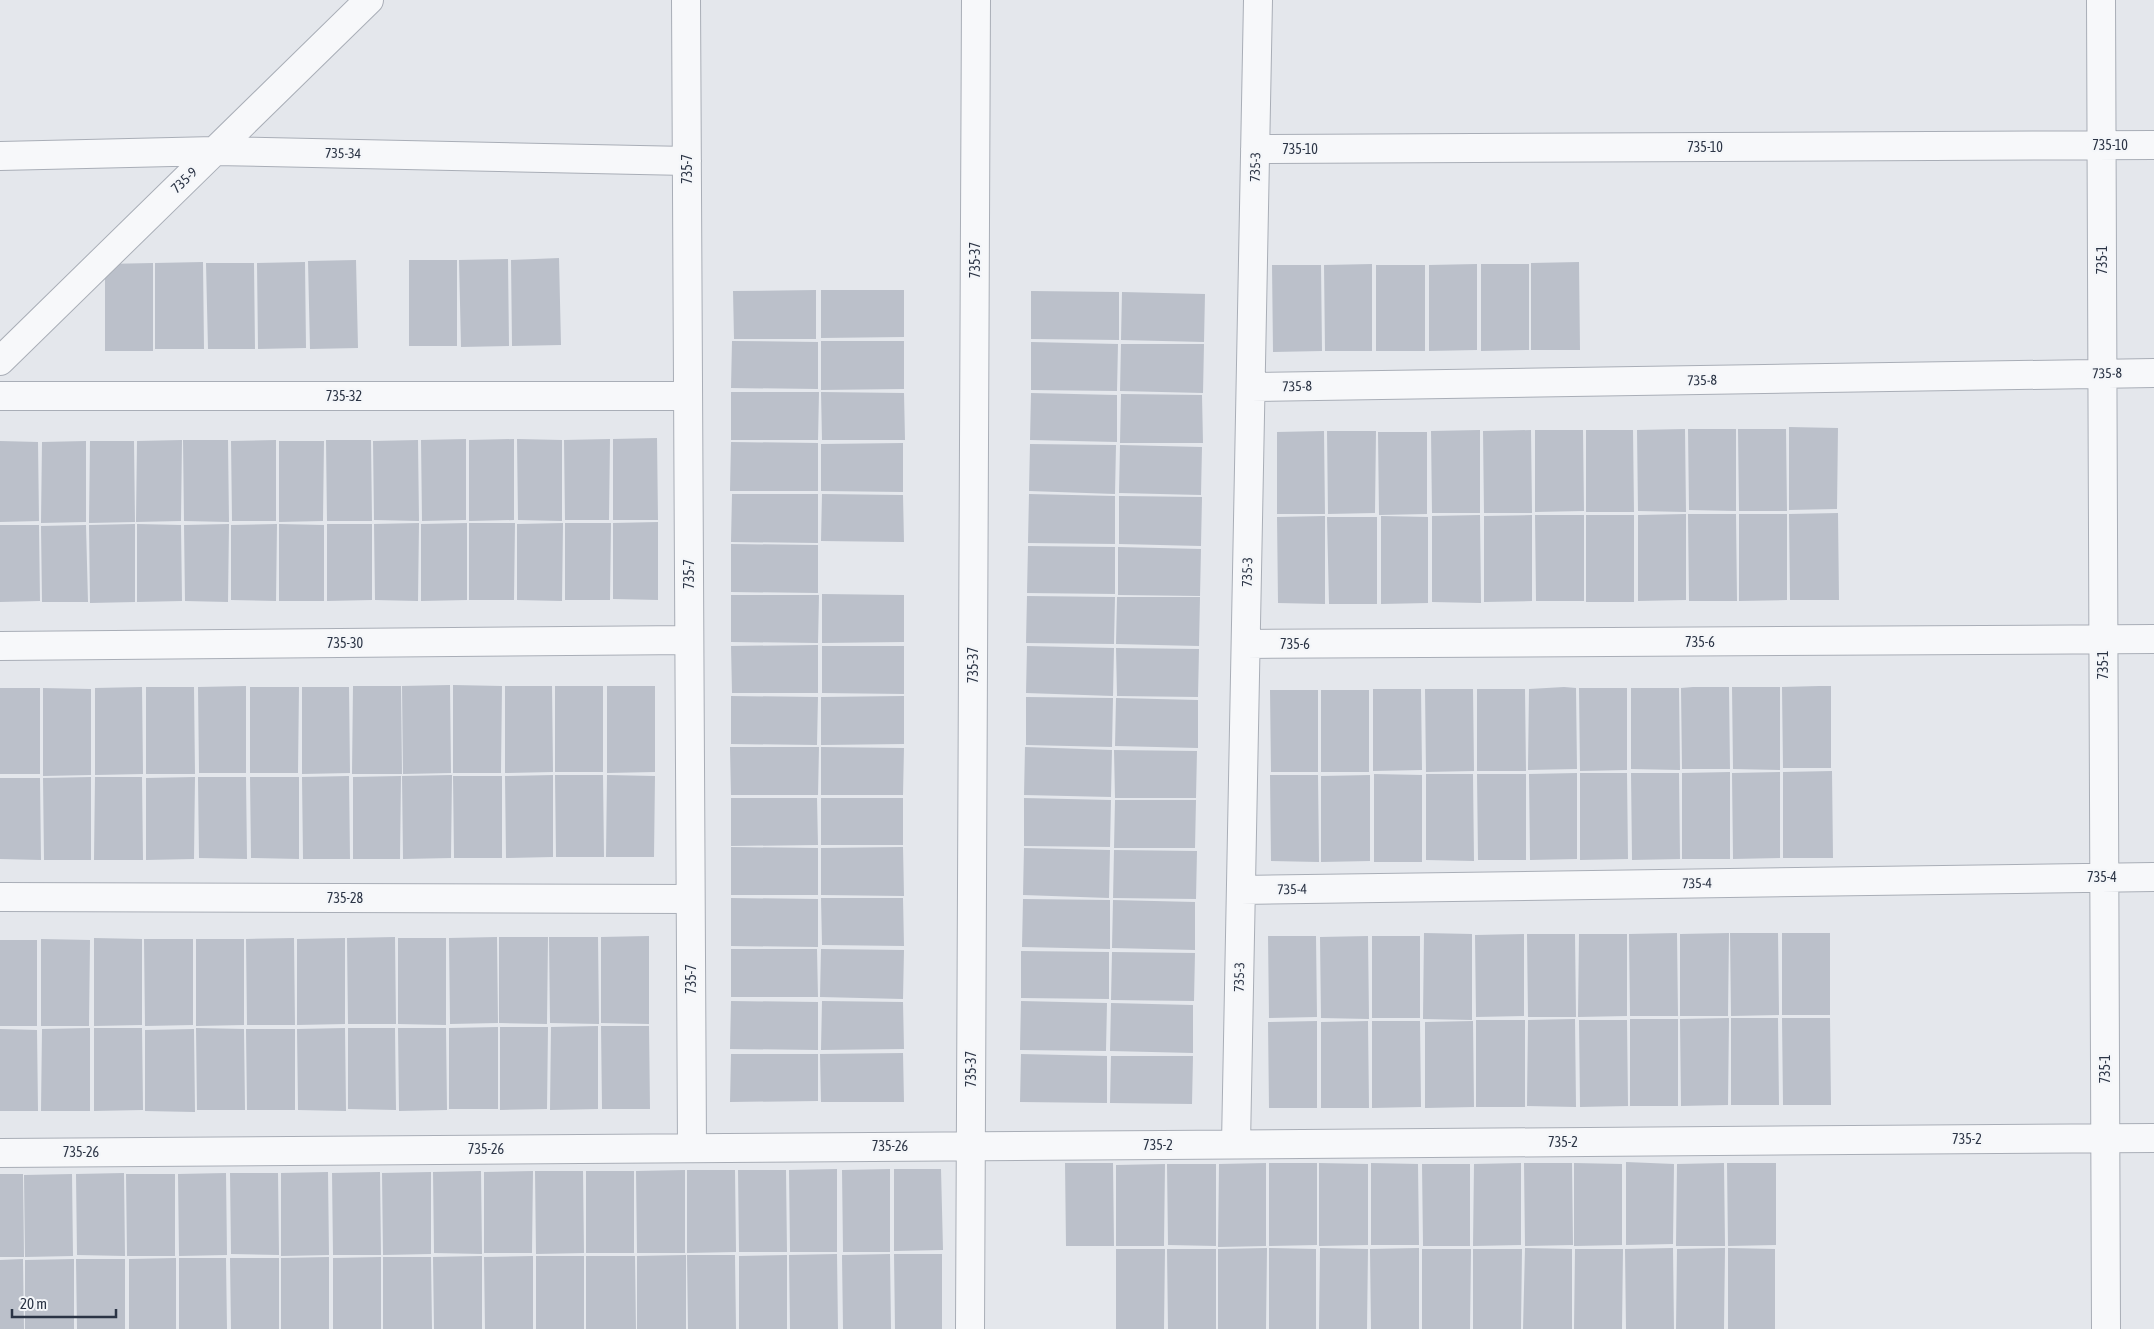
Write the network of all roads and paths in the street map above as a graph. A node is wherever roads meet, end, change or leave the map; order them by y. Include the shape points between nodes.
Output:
1 (369, 0) edge
2 (686, 0) edge
3 (976, 0) edge
4 (1258, 0) edge
5 (2101, 0) edge
6 (2101, 145) junction
7 (2154, 145) edge
8 (1255, 149) junction
9 (215, 151) junction
10 (0, 156) edge
11 (687, 161) junction
12 (0, 361) edge
13 (2154, 373) edge
14 (2103, 374) junction
15 (1251, 387) junction
16 (0, 396) edge
17 (688, 396) junction
18 (2154, 639) edge
19 (689, 640) junction
20 (2103, 640) junction
21 (1246, 644) junction
22 (0, 646) edge
23 (2105, 877) junction
24 (2154, 877) edge
25 (1241, 890) junction
26 (0, 897) edge
27 (690, 899) junction
28 (2106, 1138) junction
29 (2154, 1138) edge
30 (1236, 1144) junction
31 (971, 1146) junction
32 (692, 1148) junction
33 (0, 1153) edge
34 (970, 1329) edge
35 (2106, 1329) edge

1 - 9 street, 735-9
2 - 11 street, 735-7
3 - 31 street, 735-37
4 - 8 street, 735-3
5 - 6 street, 735-1
6 - 7 street, 735-10
6 - 8 street, 735-10
6 - 14 street, 735-1
8 - 15 street, 735-3
9 - 10 street, 735-34
9 - 11 street, 735-34
9 - 12 street, 735-9
11 - 17 street, 735-7
13 - 14 street, 735-8
14 - 15 street, 735-8
14 - 20 street, 735-1
15 - 21 street, 735-3
16 - 17 street, 735-32
17 - 19 street, 735-7
18 - 20 street, 735-6
19 - 22 street, 735-30
19 - 27 street, 735-7
20 - 21 street, 735-6
20 - 23 street, 735-1
21 - 25 street, 735-3
23 - 24 street, 735-4
23 - 25 street, 735-4
23 - 28 street, 735-1
25 - 30 street, 735-3
26 - 27 street, 735-28
27 - 32 street, 735-7
28 - 29 street, 735-2
28 - 30 street, 735-2
28 - 35 street, 735-1
30 - 31 street, 735-2
31 - 32 street, 735-26
31 - 34 street, 735-37
32 - 33 street, 735-26

